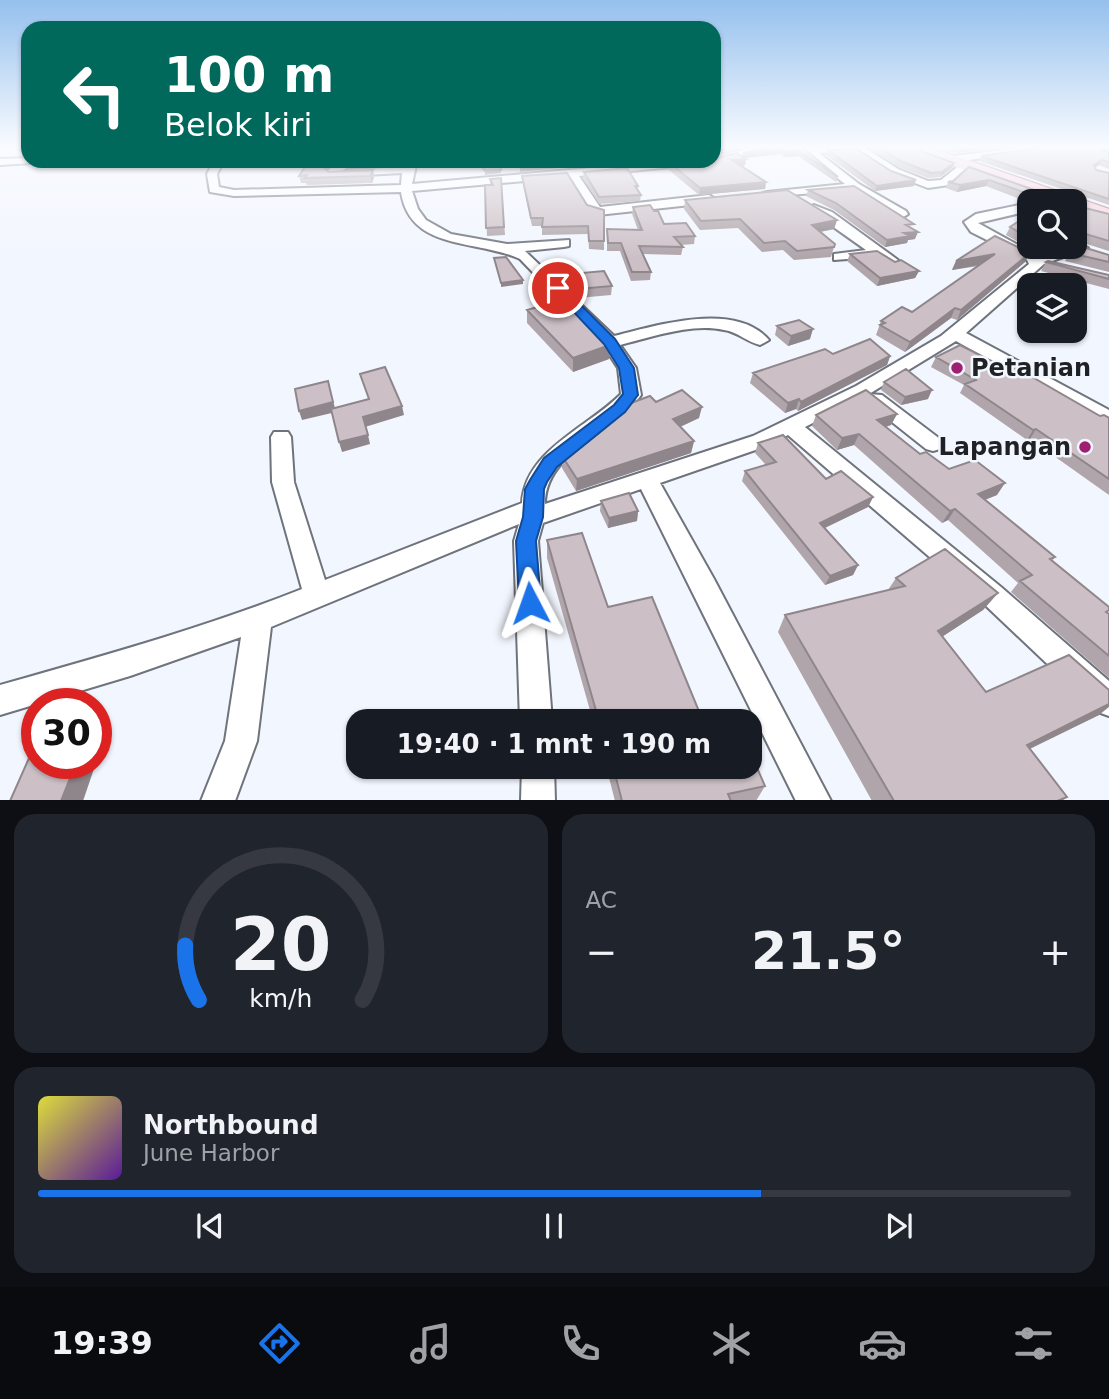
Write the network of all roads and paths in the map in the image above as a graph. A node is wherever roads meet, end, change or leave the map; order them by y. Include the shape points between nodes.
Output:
1 (212, 183) edge
2 (407, 183) edge
3 (454, 183) edge
4 (578, 183) edge
5 (851, 183) edge
6 (926, 183) edge
7 (944, 183) edge
8 (855, 186) junction
9 (406, 188) junction
10 (790, 193) junction
11 (749, 196) edge
12 (724, 198) edge
13 (1087, 208) edge
14 (1017, 213) edge
15 (902, 214) edge
16 (1109, 215) edge
17 (564, 243) dead end
18 (509, 248) junction
19 (1017, 248) edge
20 (877, 252) junction
21 (839, 257) dead end
22 (1036, 259) edge
23 (1046, 259) edge
24 (1039, 261) junction
25 (893, 263) edge
26 (1075, 270) edge
27 (954, 333) junction
28 (760, 340) dead end
29 (610, 342) junction
30 (863, 390) junction
31 (1108, 418) edge
32 (790, 426) junction
33 (281, 437) dead end
34 (933, 444) dead end
35 (647, 480) junction
36 (533, 512) junction
37 (317, 595) junction
38 (258, 619) junction
39 (0, 700) edge
40 (1109, 701) edge
41 (535, 709) edge
42 (538, 779) edge
43 (218, 800) edge
44 (538, 800) edge
45 (814, 800) edge

1 - 9 street via 220,193
2 - 9 street
3 - 9 street
4 - 12 street via 598,211
5 - 8 street
6 - 7 street
8 - 10 street
8 - 15 street
9 - 18 street via 416,218 432,231
10 - 11 street
10 - 20 street
13 - 16 highway
14 - 19 street via 980,217 971,224
17 - 18 street
18 - 29 street via 540,268
20 - 21 street
20 - 25 street
22 - 24 street
23 - 24 street
24 - 26 street
24 - 27 street
27 - 30 street
27 - 31 street
28 - 29 street via 727,323 687,325
29 - 36 street via 627,368 631,395 551,463 535,489
30 - 32 street
30 - 34 street
32 - 35 street
32 - 40 street via 992,595
33 - 37 street via 283,482
35 - 36 street
35 - 45 street
36 - 37 street
36 - 41 street via 526,541
37 - 38 street
38 - 39 street
38 - 43 street via 241,741
42 - 44 street

